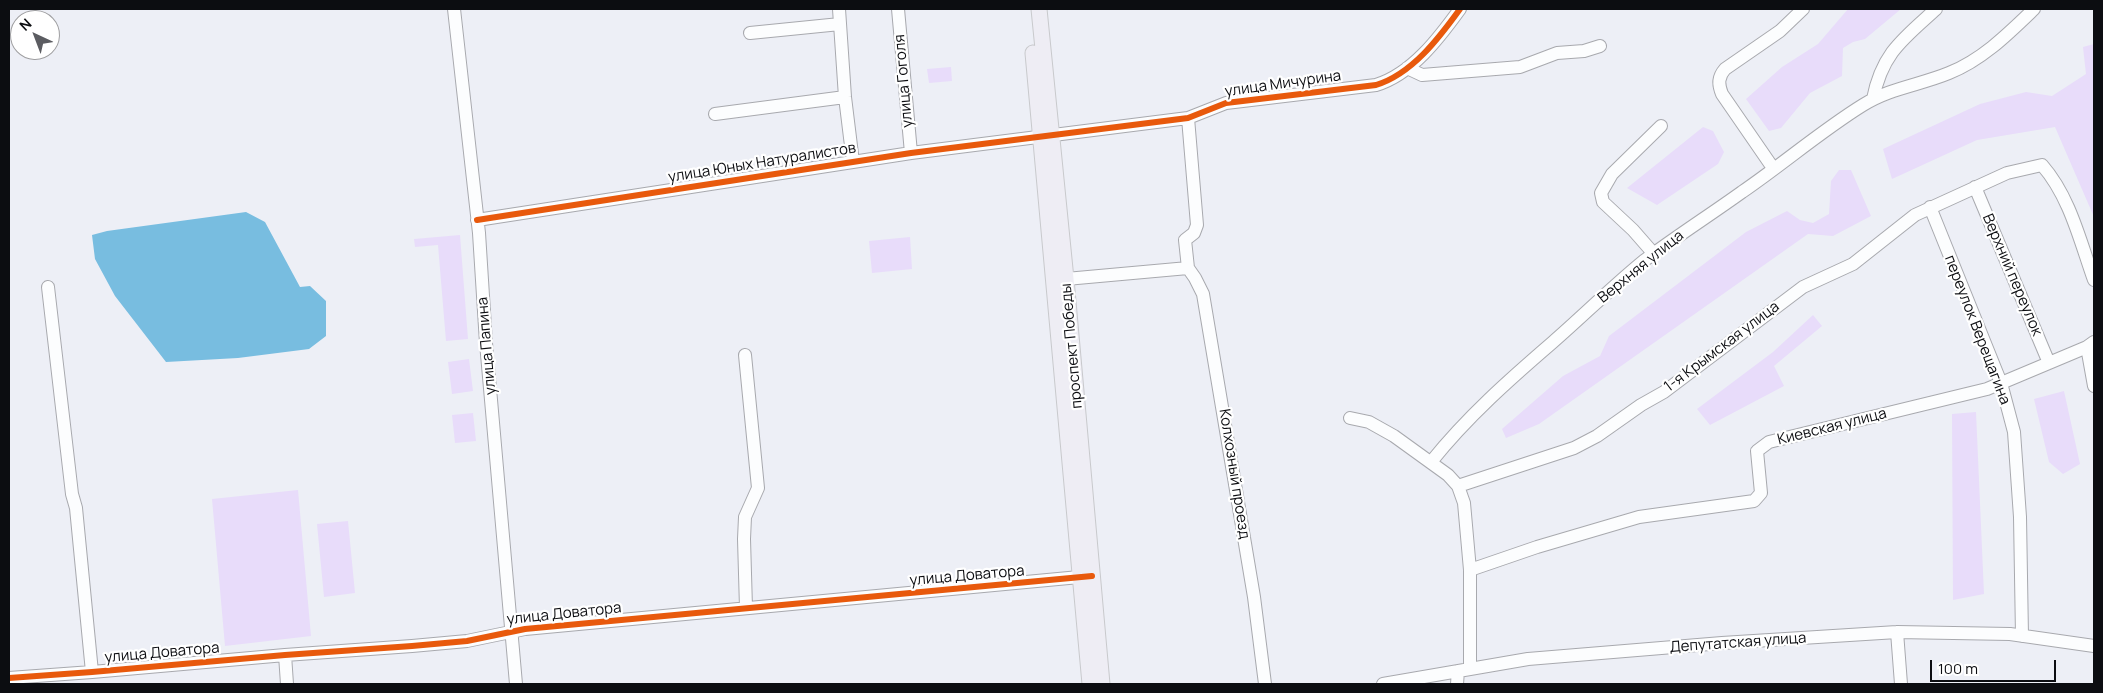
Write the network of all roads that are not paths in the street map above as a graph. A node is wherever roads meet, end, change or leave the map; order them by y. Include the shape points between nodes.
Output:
1 (454, 9) edge
2 (838, 9) edge
3 (898, 9) edge
4 (1029, 9) edge
5 (1039, 9) edge
6 (1460, 9) edge
7 (1803, 9) edge
8 (1936, 9) edge
9 (2034, 9) edge
10 (840, 24) junction
11 (750, 34) dead end
12 (1600, 46) dead end
13 (1407, 68) junction
14 (845, 97) junction
15 (1873, 98) junction
16 (715, 114) dead end
17 (1188, 118) junction
18 (1661, 126) dead end
19 (1046, 135) junction
20 (911, 153) junction
21 (853, 162) junction
22 (1774, 168) junction
23 (1975, 187) junction
24 (1930, 207) junction
25 (477, 220) junction
26 (1654, 254) junction
27 (1188, 268) junction
28 (1066, 279) junction
29 (2094, 280) edge
30 (48, 287) dead end
31 (2090, 344) edge
32 (745, 355) dead end
33 (2049, 363) junction
34 (2001, 383) junction
35 (2094, 386) edge
36 (1350, 418) dead end
37 (1431, 462) junction
38 (1458, 486) junction
39 (1470, 570) junction
40 (1086, 577) junction
41 (746, 608) junction
42 (512, 630) junction
43 (1897, 632) junction
44 (2022, 636) junction
45 (2094, 646) edge
46 (285, 655) junction
47 (1464, 670) junction
48 (92, 672) junction
49 (9, 678) edge
50 (287, 684) edge
51 (516, 684) edge
52 (1090, 684) edge
53 (1102, 684) edge
54 (1264, 684) edge
55 (1383, 684) edge
56 (1457, 684) edge
57 (1901, 684) edge

1 - 25 street, улица Папина
2 - 10 street
3 - 20 street, улица Гоголя
4 - 19 main road, проспект Победы
5 - 19 main road, проспект Победы
6 - 13 street, улица Мичурина via 1439,37
7 - 22 street via 1719,78 1722,94
8 - 15 street via 1886,58 1876,80
9 - 15 street, Верхняя улица via 1970,63 1948,74
10 - 11 street
10 - 14 street
12 - 13 street via 1557,53 1520,67 1422,75
13 - 17 street, улица Мичурина via 1376,85 1226,103
14 - 16 street
14 - 21 street
15 - 22 street, Верхняя улица
17 - 19 street, улица Мичурина
17 - 27 street, Колхозный проезд via 1197,225 1194,233 1185,240
18 - 26 street via 1612,174 1601,193 1607,207
19 - 20 street, улица Юных Натуралистов
19 - 28 main road, проспект Победы
19 - 40 main road, проспект Победы
20 - 21 street, улица Юных Натуралистов
21 - 25 street, улица Юных Натуралистов
22 - 26 street, Верхняя улица
23 - 24 street, 1-я Крымская улица
23 - 29 street, 1-я Крымская улица via 2007,173 2042,165 2065,200
23 - 33 street, Верхний переулок
24 - 34 street, переулок Верещагина
24 - 38 street, 1-я Крымская улица via 1915,214 1853,264 1804,286 1664,392 1597,436 1574,448
25 - 42 street, улица Папина
26 - 37 street, Верхняя улица via 1510,379
27 - 28 street
27 - 54 street, Колхозный проезд via 1203,294 1254,598
28 - 40 main road, проспект Победы
30 - 48 street via 76,508
31 - 33 street, Киевская улица
31 - 35 street
32 - 41 street via 758,488 745,517
33 - 34 street, Киевская улица
34 - 39 street, Киевская улица via 1769,442 1757,451 1761,493 1754,501 1639,517
34 - 44 street, переулок Верещагина via 2014,432 2020,517
36 - 37 street via 1369,422
37 - 38 street
38 - 39 street via 1464,503
39 - 47 street
40 - 41 street, улица Доватора
40 - 52 main road, проспект Победы
40 - 53 main road, проспект Победы
41 - 42 street, улица Доватора
42 - 46 street, улица Доватора via 467,641
42 - 51 street, улица Папина
43 - 44 street, Депутатская улица
43 - 47 street, Депутатская улица via 1536,659
43 - 57 street
44 - 45 street, Депутатская улица
46 - 48 street, улица Доватора
46 - 50 street
47 - 55 street, Депутатская улица
47 - 56 street
48 - 49 street, улица Доватора

